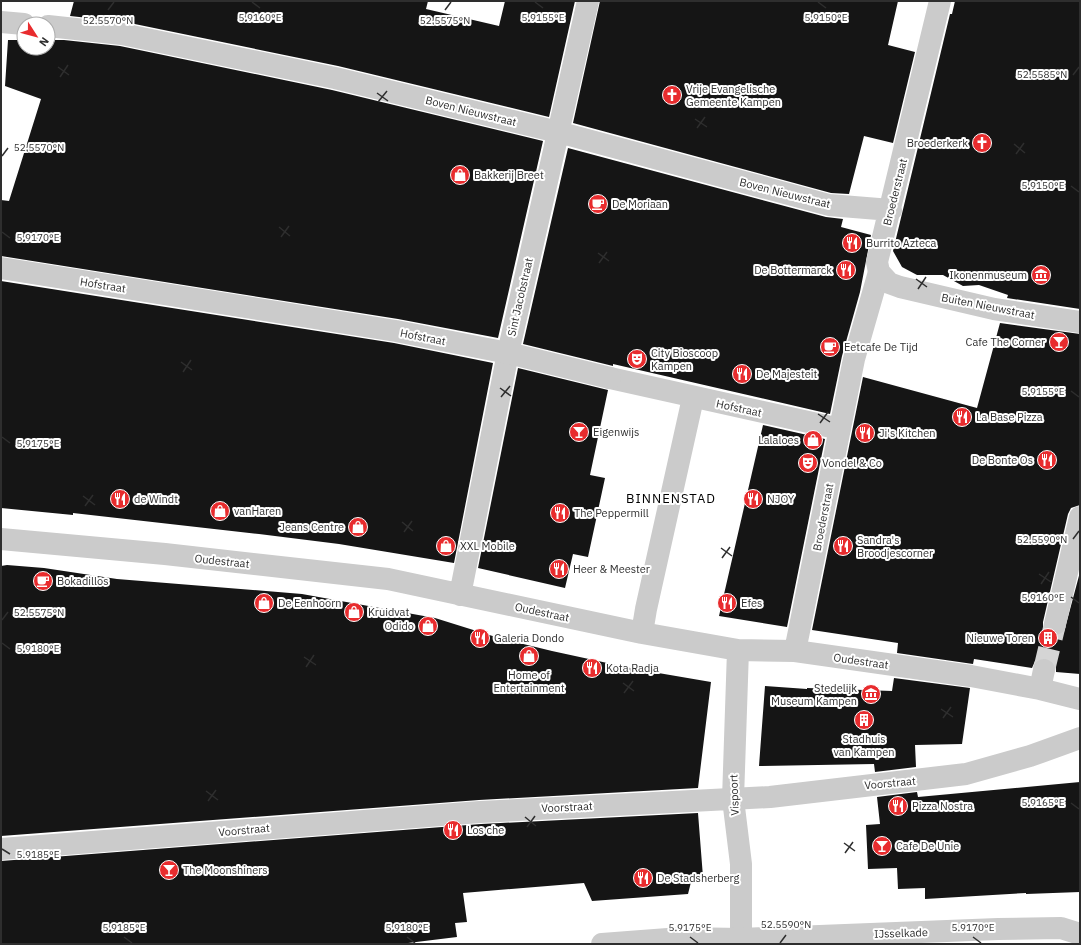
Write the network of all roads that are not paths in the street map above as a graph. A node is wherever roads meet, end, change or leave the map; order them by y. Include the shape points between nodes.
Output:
1 (588, 1) edge
2 (940, 1) edge
3 (1, 22) edge
4 (16, 23) edge
5 (56, 27) edge
6 (558, 132) junction
7 (891, 210) junction
8 (1, 268) edge
9 (879, 272) junction
10 (1080, 322) edge
11 (508, 353) junction
12 (693, 398) junction
13 (840, 429) junction
14 (1080, 517) edge
15 (1, 539) edge
16 (460, 595) junction
17 (1055, 624) tunnel mouth
18 (642, 633) junction
19 (738, 650) junction
20 (796, 651) junction
21 (1080, 699) edge
22 (1080, 738) edge
23 (732, 799) junction
24 (1, 849) edge
25 (1080, 934) edge
26 (741, 941) edge
27 (602, 944) edge

1 - 6 street, Sint Jacobstraat
2 - 7 street, Broederstraat
3 - 4 street
5 - 6 street, Boven Nieuwstraat via 122,34 327,76
6 - 7 street, Boven Nieuwstraat via 829,205
6 - 11 street, Sint Jacobstraat
7 - 9 street, Broederstraat via 877,262
8 - 11 street, Hofstraat via 396,331
9 - 10 street, Buiten Nieuwstraat via 889,283 993,314
9 - 13 street, Broederstraat via 861,360
11 - 12 street, Hofstraat
11 - 16 street, Sint Jacobstraat
12 - 13 street, Hofstraat
12 - 18 street
13 - 20 street, Broederstraat
14 - 17 street
15 - 16 street, Oudestraat via 388,579
16 - 18 street, Oudestraat
18 - 19 street, Oudestraat
19 - 20 street, Oudestraat
19 - 23 street, Vispoort
20 - 21 street, Oudestraat via 971,676 1042,679
22 - 23 street, Voorstraat via 1030,756 966,774 770,797
23 - 24 street, Voorstraat via 473,812
23 - 26 street, Vispoort via 741,864
25 - 26 street, IJsselkade via 1061,928 1037,928
26 - 27 street, IJsselkade via 681,938

